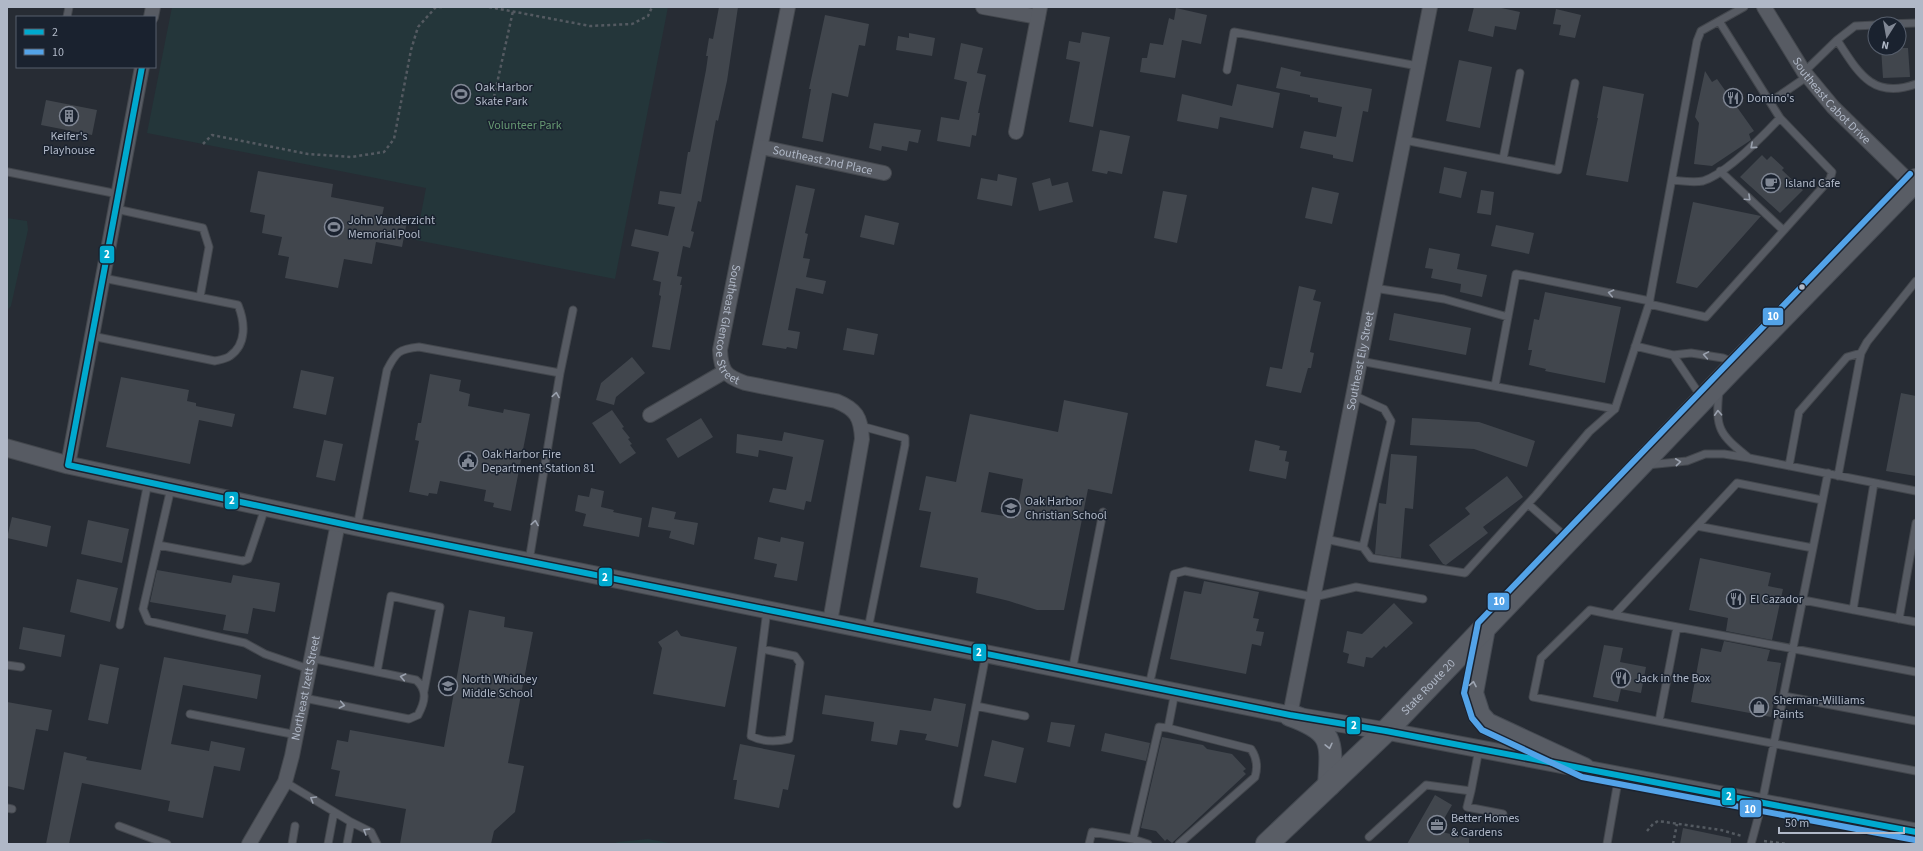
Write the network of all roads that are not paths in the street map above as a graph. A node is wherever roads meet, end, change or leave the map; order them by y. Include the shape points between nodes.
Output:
1 (788, 7) edge
2 (983, 7) edge
3 (1430, 7) edge
4 (1744, 7) edge
5 (1764, 7) edge
6 (1039, 12) edge
7 (1719, 21) junction
8 (1867, 25) edge
9 (1837, 40) junction
10 (1418, 66) junction
11 (142, 68) edge
12 (1227, 70) dead end
13 (1520, 73) dead end
14 (1806, 74) junction
15 (1575, 83) dead end
16 (1916, 84) edge
17 (1770, 102) junction
18 (1780, 118) junction
19 (1016, 132) dead end
20 (1404, 140) junction
21 (761, 147) junction
22 (1503, 159) junction
23 (1720, 171) junction
24 (8, 172) dead end
25 (884, 172) dead end
26 (1672, 180) junction
27 (1914, 184) edge
28 (118, 194) junction
29 (116, 209) junction
30 (1783, 230) junction
31 (103, 278) junction
32 (1916, 280) edge
33 (1374, 288) junction
34 (200, 297) junction
35 (1649, 303) junction
36 (573, 310) dead end
37 (1508, 317) junction
38 (92, 336) junction
39 (1635, 346) junction
40 (1861, 353) junction
41 (1673, 355) junction
42 (1360, 361) junction
43 (1731, 370) junction
44 (724, 372) junction
45 (560, 373) junction
46 (1495, 386) junction
47 (1353, 395) junction
48 (1703, 400) junction
49 (1615, 409) junction
50 (650, 415) dead end
51 (861, 426) junction
52 (7, 448) edge
53 (1749, 458) junction
54 (68, 465) junction
55 (1639, 466) junction
56 (1789, 466) junction
57 (1828, 474) junction
58 (1838, 476) junction
59 (148, 482) junction
60 (1874, 483) junction
61 (171, 488) junction
62 (1916, 491) edge
63 (1822, 500) junction
64 (1528, 504) junction
65 (265, 508) junction
66 (1103, 512) dead end
67 (338, 523) junction
68 (1916, 523) edge
69 (1696, 526) junction
70 (357, 527) junction
71 (1325, 538) junction
72 (1569, 540) junction
73 (158, 545) junction
74 (1363, 547) junction
75 (1813, 548) junction
76 (529, 562) junction
77 (1314, 597) junction
78 (1423, 600) dead end
79 (1803, 600) junction
80 (767, 609) junction
81 (1853, 610) junction
82 (1614, 615) junction
83 (1899, 619) junction
84 (830, 622) junction
85 (1916, 622) edge
86 (120, 624) dead end
87 (1677, 627) junction
88 (1484, 628) junction
89 (868, 630) junction
90 (1793, 648) junction
91 (762, 649) junction
92 (986, 654) junction
93 (310, 663) junction
94 (7, 665) edge
95 (21, 668) dead end
96 (1072, 671) junction
97 (377, 672) junction
98 (1916, 672) edge
99 (1148, 686) junction
100 (424, 691) junction
101 (1175, 692) junction
102 (1784, 696) junction
103 (304, 698) junction
104 (976, 706) junction
105 (190, 714) dead end
106 (1290, 715) junction
107 (1025, 716) dead end
108 (1659, 721) junction
109 (1916, 721) edge
110 (1168, 728) junction
111 (1386, 731) junction
112 (296, 734) junction
113 (1774, 743) junction
114 (1479, 749) junction
115 (1584, 769) junction
116 (1916, 771) edge
117 (1619, 775) junction
118 (285, 782) junction
119 (1330, 785) junction
120 (1471, 791) junction
121 (1762, 803) junction
122 (958, 804) dead end
123 (334, 812) junction
124 (1503, 814) dead end
125 (351, 822) junction
126 (119, 826) dead end
127 (295, 826) dead end
128 (1916, 832) edge
129 (1369, 837) dead end
130 (1133, 839) junction
131 (1752, 841) edge
132 (168, 844) edge
133 (249, 844) edge
134 (292, 844) edge
135 (328, 844) edge
136 (347, 844) edge
137 (377, 844) edge
138 (1089, 844) edge
139 (1148, 844) edge
140 (1179, 844) edge
141 (1268, 844) edge
142 (1607, 844) edge

1 - 21 street, Southeast Glencoe Street
2 - 6 street
3 - 10 street, Southeast Ely Street
4 - 7 lane
5 - 14 street, Southeast Cabot Drive
6 - 19 street
7 - 17 lane
7 - 26 lane via 1701,31 1697,41
8 - 9 lane via 1856,26
9 - 14 lane
9 - 16 lane via 1860,75 1880,87 1903,88
10 - 12 lane via 1234,32
10 - 20 street, Southeast Ely Street
11 - 28 street
13 - 22 lane
14 - 17 lane
14 - 27 street, Southeast Cabot Drive via 1833,107
15 - 22 lane via 1558,170
17 - 18 lane
18 -> 23 lane via 1753,147
18 - 30 lane via 1832,172 1830,178
20 - 22 lane
20 - 33 street, Southeast Ely Street
21 - 25 street, Southeast 2nd Place
21 - 44 street, Southeast Glencoe Street via 720,350
23 - 26 lane via 1703,180
23 -> 30 lane
24 - 28 lane
26 - 35 lane
27 - 43 main road, State Route 20
28 - 29 street
29 - 31 street
29 - 34 lane via 203,228 209,247
30 - 35 lane via 1706,318
31 - 34 lane
31 - 38 street
32 - 40 lane
33 - 37 lane via 1444,299
33 - 42 street, Southeast Ely Street
34 - 38 lane via 238,305 244,319 242,341 230,356 215,361
35 -> 37 lane via 1516,274
35 - 39 lane
36 - 45 lane
37 - 46 lane
38 - 54 street
39 - 41 lane
39 - 49 lane
40 - 56 lane via 1847,357 1799,412
40 - 58 lane
43 -> 41 lane via 1723,358 1691,353
41 - 48 lane
42 - 46 lane
42 - 47 street, Southeast Ely Street
43 - 48 main road, State Route 20
53 -> 43 lane via 1727,441 1717,415 1720,388
44 - 50 street
44 - 51 street, Southeast Glencoe Street via 745,383 836,401 857,414
45 - 70 lane via 419,347 403,349 394,356 387,370
76 -> 45 lane
46 - 49 lane
47 - 71 street, Southeast Ely Street
47 - 74 lane via 1384,409 1391,421
48 - 55 main road, State Route 20
49 - 64 lane via 1590,432
51 - 84 street via 862,439
51 - 89 lane via 905,438
52 - 54 street
55 -> 53 lane via 1687,461 1705,454
53 - 56 lane
54 - 59 street
55 - 72 main road, State Route 20
56 - 57 lane
57 - 58 lane
57 - 63 lane
58 - 60 lane
59 - 61 street
59 - 86 lane
60 - 62 lane
60 - 81 lane
61 - 65 street
61 - 73 lane
63 - 69 lane via 1736,483
63 - 75 lane
64 - 72 lane
64 - 74 lane via 1466,573 1371,558
65 - 67 street
65 - 73 lane via 248,559 242,561
66 - 96 lane
67 - 70 street
67 - 93 street, Northeast Izett Street
68 - 83 lane
69 - 75 lane
69 - 82 lane
70 - 76 street
71 - 74 lane
71 - 77 street, Southeast Ely Street
72 - 88 main road, State Route 20
73 - 93 lane via 143,609 148,621 246,643 265,654
75 - 79 lane
76 - 80 street
77 - 78 lane via 1356,587
77 - 99 lane via 1185,571 1174,574
77 - 106 street, Southeast Ely Street
79 - 81 lane
79 - 90 lane
80 - 84 street
80 - 91 lane
81 - 83 lane
82 - 87 lane
82 - 108 lane via 1590,610 1541,658 1533,697
83 - 85 lane
84 - 89 street
87 - 90 lane
87 - 108 lane
88 - 111 main road, State Route 20
115 -> 88 main road via 1487,724 1479,715 1472,693
89 - 92 street
90 - 98 lane
90 - 102 lane
91 - 91 lane via 795,656 800,662 789,739 776,742 751,736
92 - 96 street
92 - 104 lane
93 - 97 lane
93 - 103 street, Northeast Izett Street
94 - 95 lane
96 - 99 street
100 -> 97 lane via 416,680
97 - 100 lane via 391,596 440,607
99 - 101 street
103 -> 100 lane via 409,719 418,715
101 - 106 street
101 - 110 lane
102 - 109 lane
102 - 113 lane
103 - 112 street, Northeast Izett Street
104 - 107 lane
104 - 122 lane
105 - 112 lane
106 - 111 street
106 -> 119 main road via 1311,723 1324,733 1330,747
108 - 113 lane
110 - 130 lane via 1159,727
110 - 140 lane via 1251,749 1256,757 1255,777
111 - 114 street
111 - 119 main road, State Route 20
112 - 118 street, Northeast Izett Street
113 - 116 lane
113 - 121 lane
114 - 115 street
114 - 120 lane
115 - 117 street
117 - 121 street
117 - 142 lane
123 -> 118 lane
118 - 133 street, Northeast Izett Street
119 - 141 main road, State Route 20
120 - 124 lane via 1467,807
120 - 129 lane via 1426,785
121 - 128 street
121 - 131 lane
123 - 125 lane
123 - 135 lane
125 - 136 lane
137 -> 125 lane via 371,832
126 - 132 lane
127 - 134 lane
130 - 138 lane via 1092,832
130 - 139 lane

